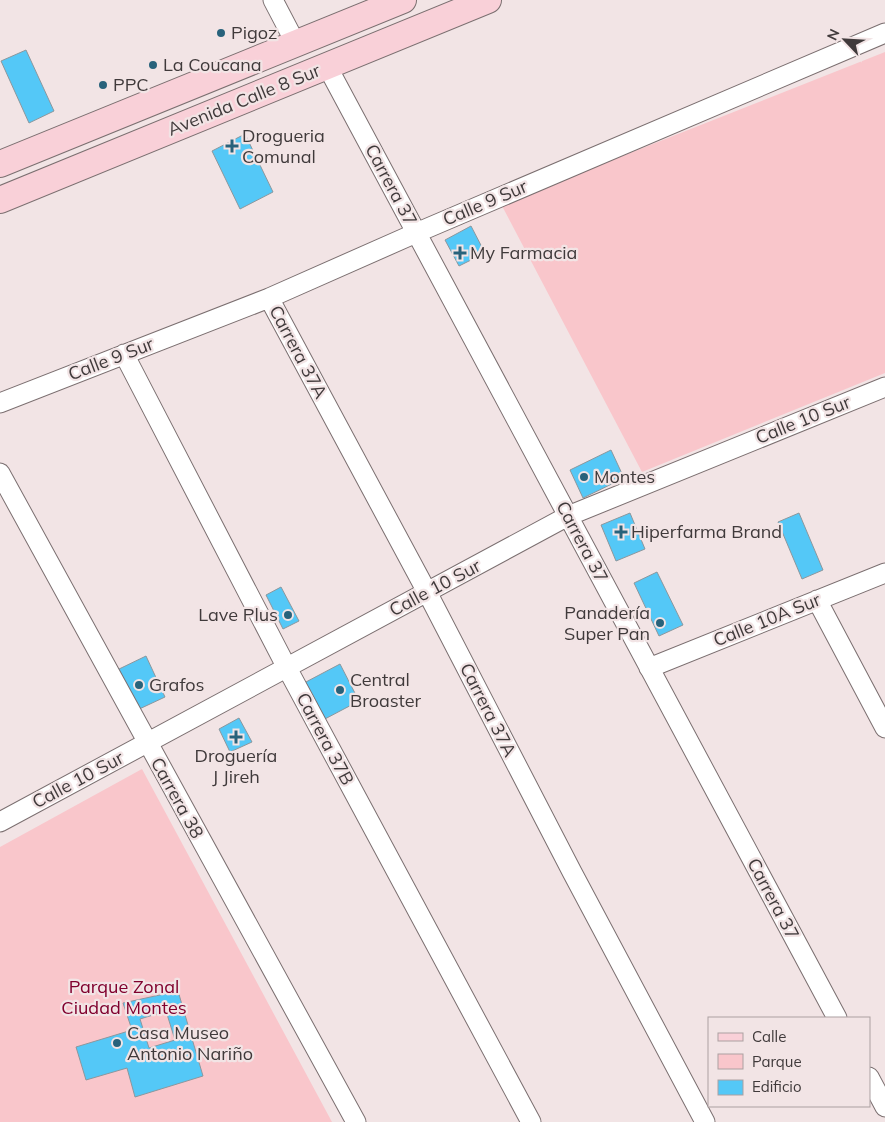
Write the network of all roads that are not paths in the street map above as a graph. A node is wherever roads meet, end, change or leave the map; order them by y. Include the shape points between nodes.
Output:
1 (273, 0) edge
2 (403, 0) edge
3 (478, 2) edge
4 (885, 33) edge
5 (296, 44) junction
6 (327, 66) junction
7 (0, 164) edge
8 (0, 200) edge
9 (416, 233) junction
10 (269, 298) junction
11 (124, 354) junction
12 (885, 387) edge
13 (0, 403) edge
14 (0, 473) edge
15 (568, 516) junction
16 (885, 573) edge
17 (427, 592) junction
18 (817, 600) junction
19 (287, 668) junction
20 (649, 668) junction
21 (885, 728) edge
22 (147, 743) junction
23 (0, 822) edge
24 (836, 1017) edge
25 (870, 1079) edge
26 (885, 1107) edge
27 (356, 1122) edge
28 (531, 1122) edge
29 (705, 1122) edge

1 - 5 street
2 - 5 main road, Avenida Calle 8 Sur
3 - 6 main road, Avenida Calle 8 Sur
4 - 9 street, Calle 9 Sur
5 - 7 main road, Avenida Calle 8 Sur
6 - 8 main road, Avenida Calle 8 Sur
6 - 9 street, Carrera 37
9 - 10 street, Calle 9 Sur
9 - 15 street, Carrera 37
10 - 11 street, Calle 9 Sur
10 - 17 street, Carrera 37A
11 - 13 street, Calle 9 Sur
11 - 19 street, Carrera 37B
12 - 15 street, Calle 10 Sur
14 - 22 street, Carrera 38
15 - 17 street, Calle 10 Sur
15 - 20 street, Carrera 37
16 - 18 street, Calle 10A Sur
17 - 19 street, Calle 10 Sur
17 - 29 street, Carrera 37A
18 - 20 street, Calle 10A Sur
18 - 21 street
19 - 22 street, Calle 10 Sur
19 - 28 street, Carrera 37B
20 - 24 street, Carrera 37
22 - 23 street, Calle 10 Sur
22 - 27 street, Carrera 38
25 - 26 street

